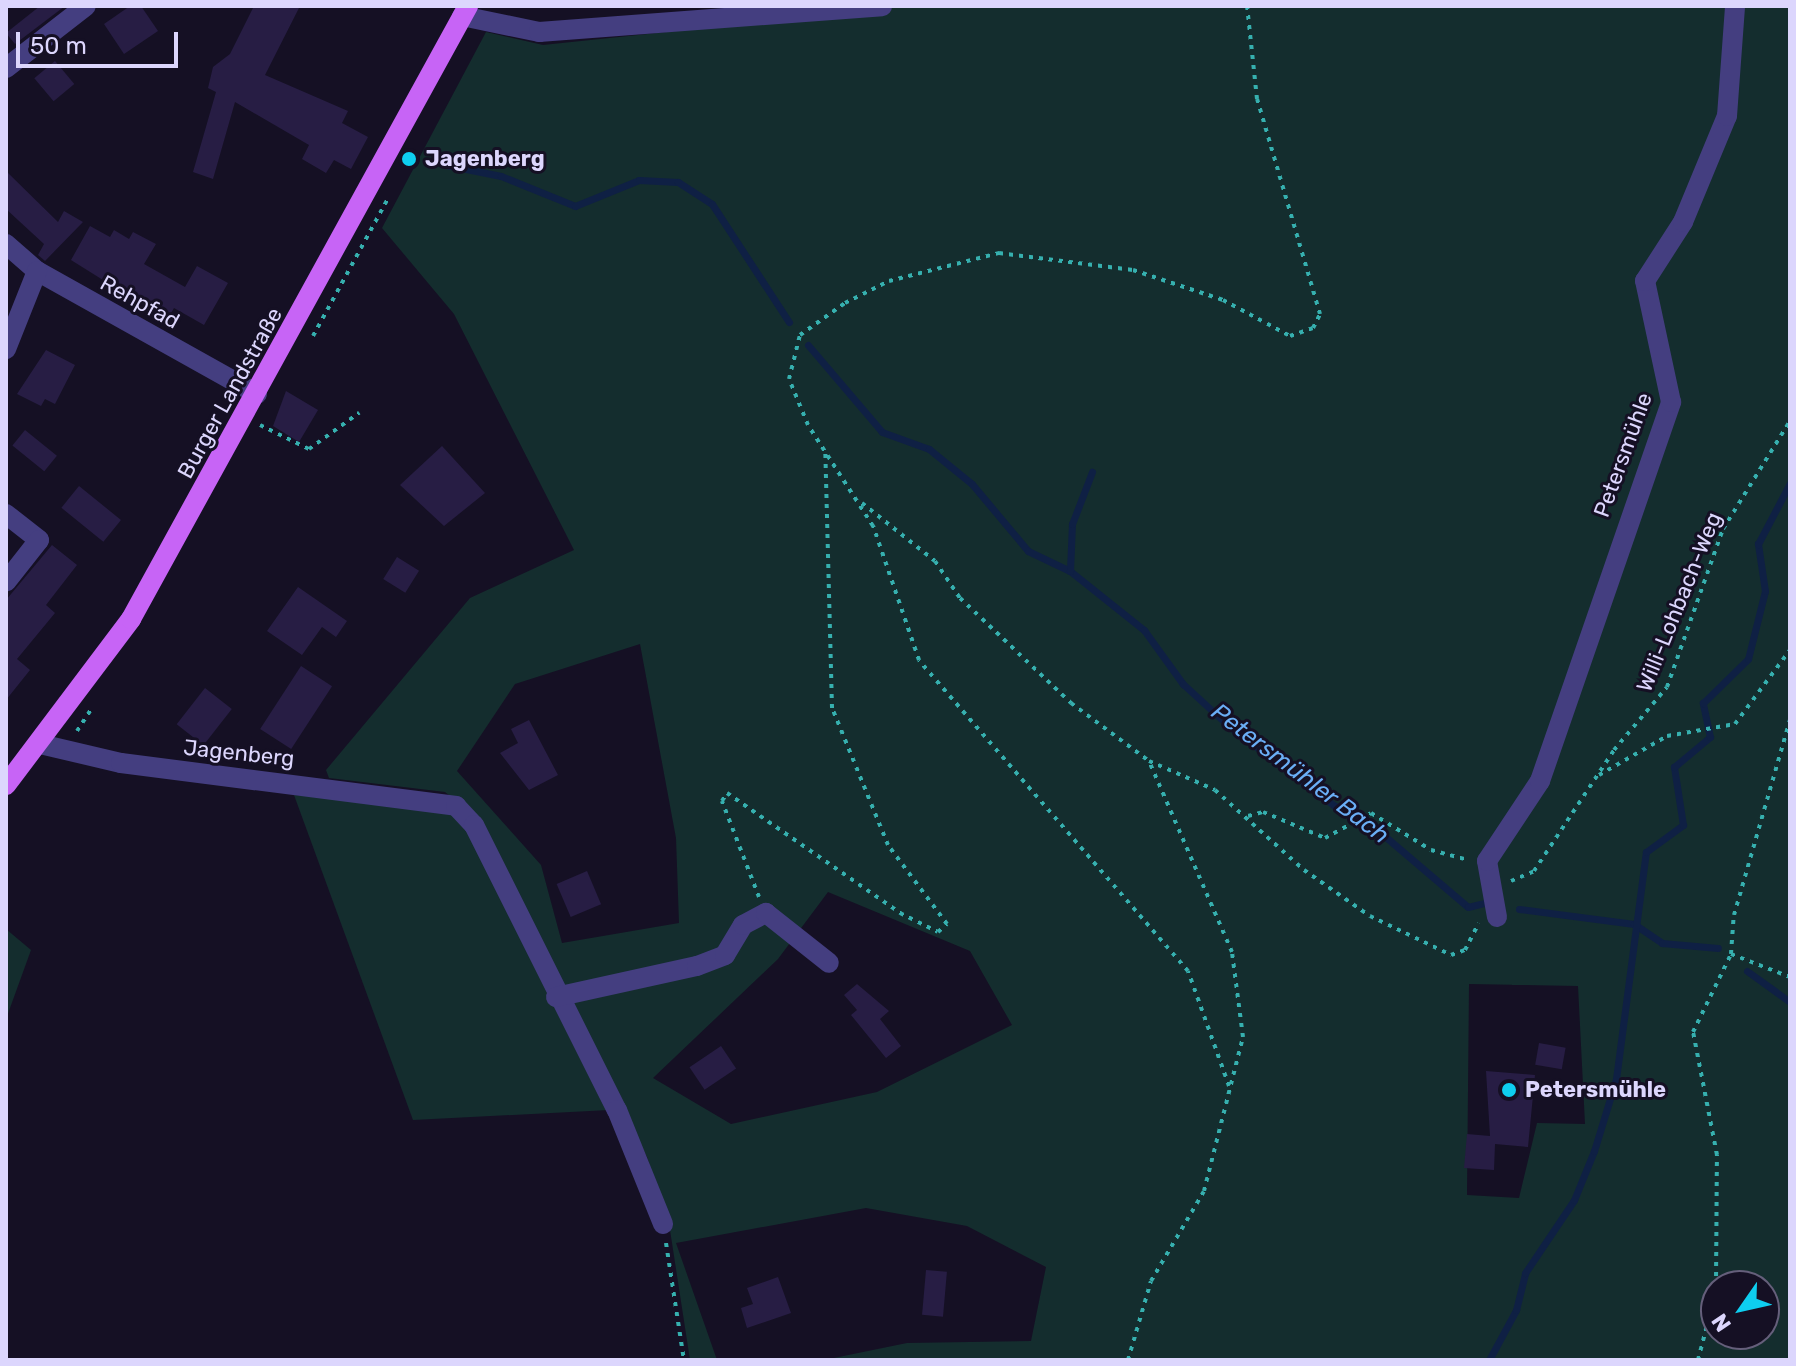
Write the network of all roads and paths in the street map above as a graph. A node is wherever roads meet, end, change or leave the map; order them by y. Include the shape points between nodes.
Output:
1 (86, 6) edge
2 (882, 6) edge
3 (1247, 6) edge
4 (1735, 6) edge
5 (465, 11) edge
6 (6, 68) edge
7 (6, 244) edge
8 (37, 271) junction
9 (6, 349) edge
10 (257, 394) junction
11 (359, 413) dead end
12 (1790, 421) edge
13 (259, 424) dead end
14 (825, 449) junction
15 (860, 503) junction
16 (6, 514) edge
17 (6, 582) edge
18 (1790, 650) edge
19 (1790, 720) edge
20 (40, 744) junction
21 (1149, 761) junction
22 (1599, 775) junction
23 (6, 785) edge
24 (1248, 816) junction
25 (1487, 861) junction
26 (1492, 882) junction
27 (766, 913) junction
28 (1497, 917) joint
29 (1731, 954) junction
30 (829, 963) dead end
31 (1790, 977) edge
32 (556, 997) junction
33 (1229, 1086) junction
34 (663, 1224) joint
35 (1716, 1270) edge
36 (684, 1360) edge
37 (1128, 1360) edge

1 - 6 street
2 - 5 street via 539,32
3 - 14 path via 1257,99 1320,314 1313,328 1290,336 1193,288 1076,258 1026,252 958,261 889,281 800,335 789,379
4 - 25 street, Petersmühle via 1727,116 1683,222 1645,281 1671,402 1540,781
5 - 10 main road, Burger Landstraße
7 - 8 street, Rehpfad
8 - 9 street
8 - 10 street, Rehpfad
10 - 20 main road, Burger Landstraße via 131,619
11 - 13 path via 309,449
12 - 22 path, Willi-Lohbach-Weg via 1723,529 1667,687
14 - 15 path
14 - 27 path via 832,708 888,845 947,924 938,932 900,913 727,793 722,801
15 - 21 path via 935,561 960,598 1071,703
15 - 33 path via 883,547 907,633 933,681 1035,788 1201,992
16 - 17 street via 39,540
18 - 22 path via 1735,724 1667,736
19 - 29 path via 1734,915
20 - 23 main road, Burger Landstraße
20 - 32 street, Jagenberg via 121,763 456,806 474,825
21 - 24 path via 1201,783
21 - 33 path via 1237,972 1243,1037
22 - 26 path, Willi-Lohbach-Weg via 1534,871
24 - 25 path via 1263,812 1325,838 1367,812 1439,854
24 - 28 path via 1352,906 1451,955 1465,950 1474,926
25 - 26 street
26 - 28 street
27 - 30 street
27 - 32 street via 743,925 725,955
29 - 31 path
29 - 35 path via 1693,1032 1717,1155
32 - 34 street, Jagenberg via 634,1146
33 - 37 path via 1204,1191 1167,1247
34 - 36 path

